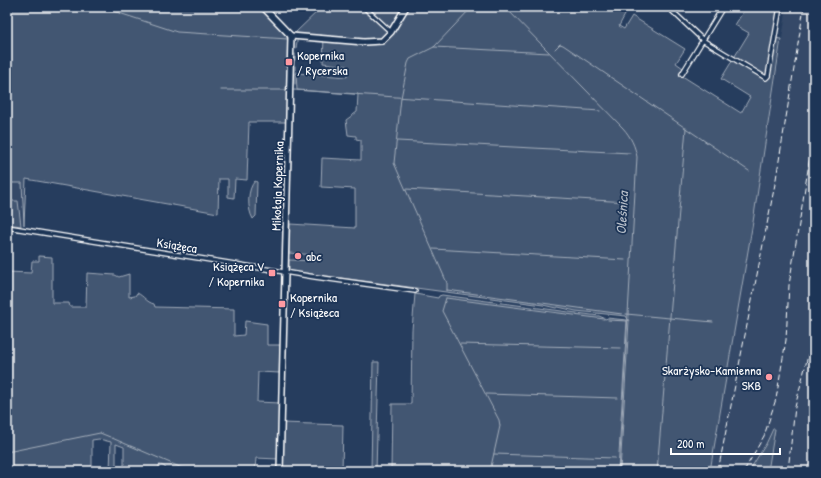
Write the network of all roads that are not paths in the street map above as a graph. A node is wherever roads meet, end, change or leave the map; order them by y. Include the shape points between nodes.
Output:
1 (263, 7) edge
2 (364, 7) edge
3 (406, 7) edge
4 (668, 7) edge
5 (724, 7) edge
6 (780, 7) edge
7 (391, 32) junction
8 (291, 36) junction
9 (704, 41) junction
10 (682, 74) dead end
11 (7, 227) edge
12 (285, 272) junction
13 (415, 291) dead end
14 (280, 471) edge

1 - 8 street
2 - 7 street
3 - 7 street
4 - 9 street
5 - 9 street
6 - 9 street via 767,78 763,78
7 - 8 street via 382,41 374,43
8 - 12 street, Mikołaja Kopernika
9 - 10 street
11 - 12 street, Książęca
12 - 13 street, Książęca
12 - 14 street, Mikołaja Kopernika

